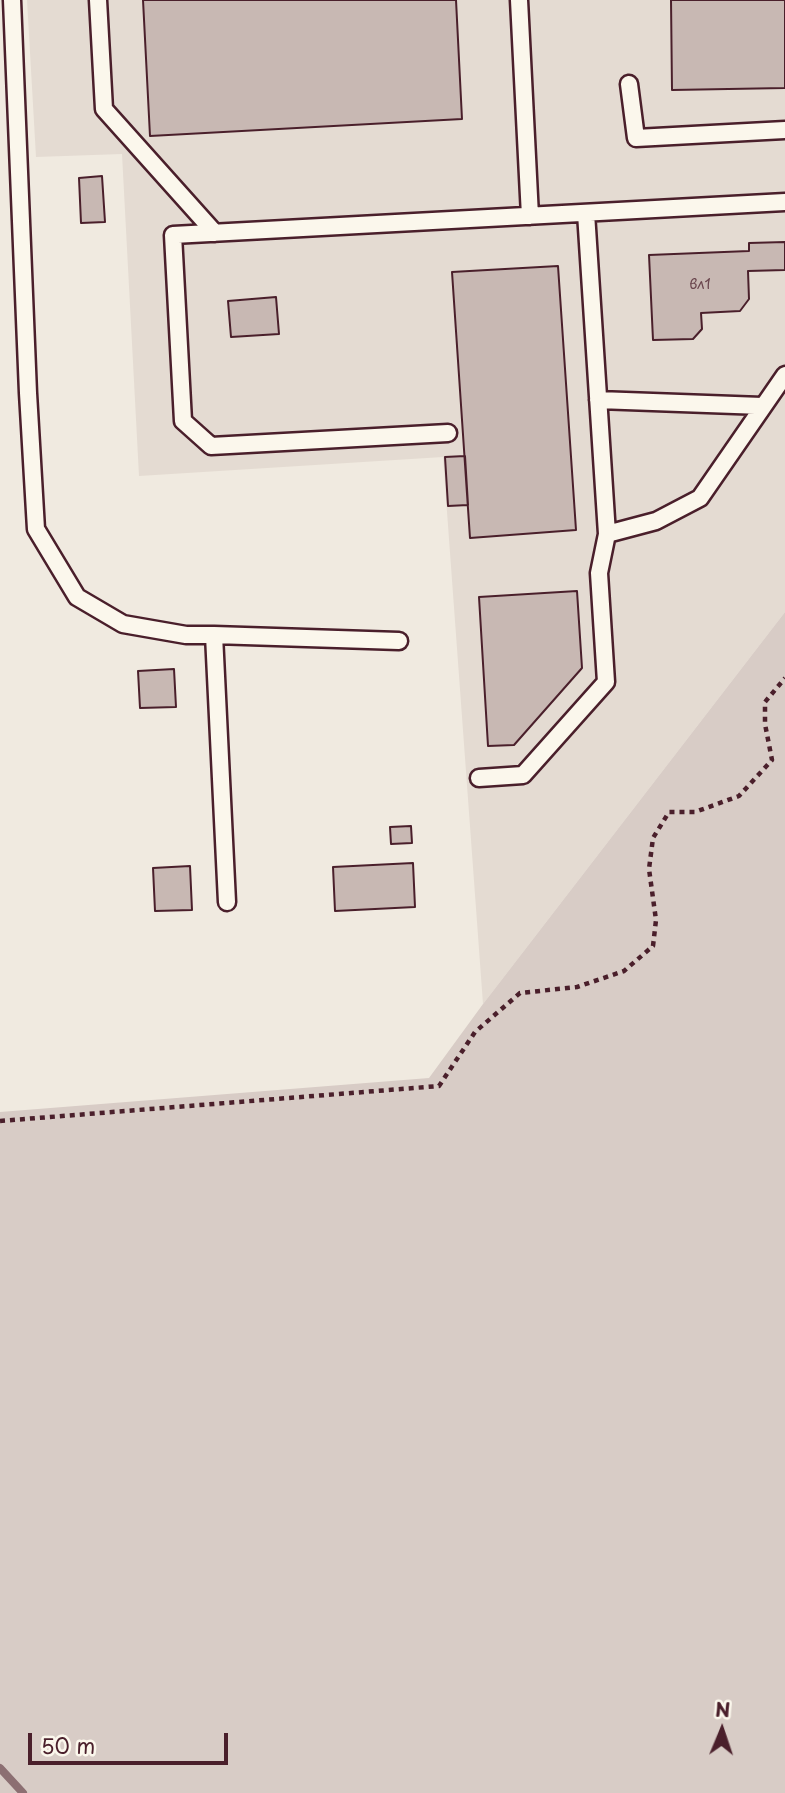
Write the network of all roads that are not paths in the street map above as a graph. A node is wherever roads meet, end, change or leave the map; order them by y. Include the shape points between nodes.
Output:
1 (12, 0) edge
2 (98, 0) edge
3 (519, 0) edge
4 (629, 84) dead end
5 (785, 130) edge
6 (785, 202) edge
7 (586, 213) junction
8 (530, 216) junction
9 (215, 233) junction
10 (785, 375) edge
11 (598, 400) junction
12 (762, 406) junction
13 (448, 433) dead end
14 (607, 534) junction
15 (214, 635) junction
16 (399, 641) dead end
17 (479, 778) dead end
18 (227, 902) dead end

1 - 15 lane via 36,529 77,597 123,624
2 - 9 lane via 104,110
3 - 8 lane
4 - 5 lane via 636,138
6 - 7 lane
7 - 8 lane
7 - 11 lane
8 - 9 lane
9 - 13 lane via 173,235 183,421 211,446
10 - 12 lane
11 - 12 lane
11 - 14 lane
12 - 14 lane via 700,498 656,521
14 - 17 lane via 599,573 606,682 523,775
15 - 16 lane
15 - 18 lane

